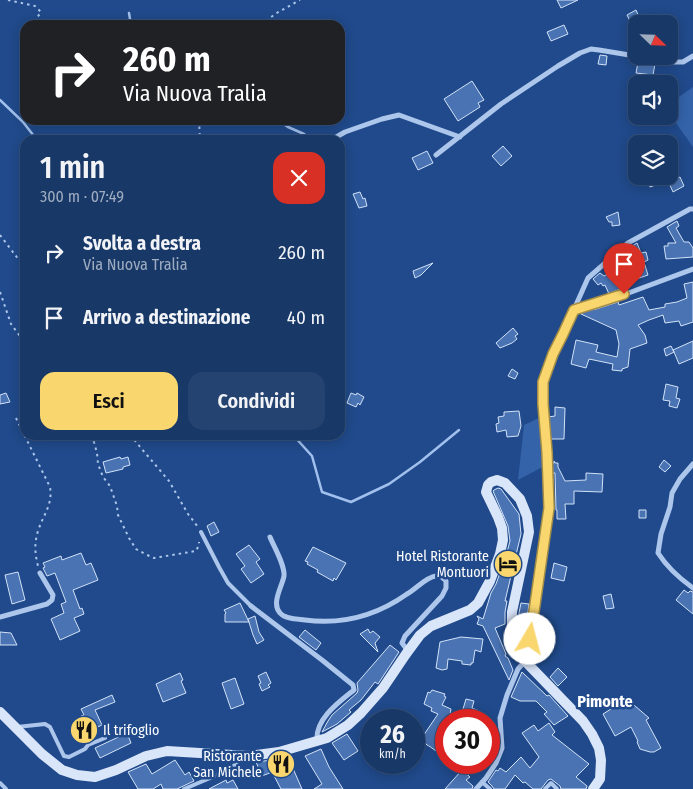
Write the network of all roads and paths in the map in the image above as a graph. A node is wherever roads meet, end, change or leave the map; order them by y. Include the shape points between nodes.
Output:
1 (8, 0) edge
2 (300, 0) edge
3 (35, 20) edge
4 (267, 20) edge
5 (693, 56) edge
6 (340, 135) edge
7 (460, 137) junction
8 (436, 155) dead end
9 (693, 209) edge
10 (0, 234) edge
11 (20, 261) edge
12 (693, 269) edge
13 (0, 292) edge
14 (574, 310) junction
15 (20, 336) edge
16 (16, 418) dead end
17 (20, 426) edge
18 (27, 440) edge
19 (94, 440) edge
20 (134, 440) edge
21 (693, 464) edge
22 (201, 532) junction
23 (270, 537) dead end
24 (40, 573) joint
25 (693, 588) edge
26 (251, 606) joint
27 (0, 617) edge
28 (408, 651) junction
29 (525, 661) junction
30 (0, 712) edge
31 (15, 727) junction
32 (105, 738) dead end
33 (317, 741) junction
34 (240, 756) junction
35 (0, 782) edge
36 (482, 782) junction
37 (6, 789) edge
38 (184, 789) edge
39 (476, 789) edge
40 (490, 789) edge
41 (545, 789) edge
42 (557, 789) edge
43 (593, 789) edge

1 - 3 path via 35,6 41,12
2 - 4 path
5 - 7 street via 683,62 672,62 599,50 580,53 501,104
6 - 7 street via 399,115
7 - 8 street
9 - 14 street via 628,243 588,278
10 - 11 path
12 - 14 street
13 - 15 path
14 - 29 street via 543,382 549,508
16 - 17 path
18 - 24 path via 52,495 35,544 34,554
19 - 22 path via 103,477 110,486 118,515 136,549 154,558 196,551
20 - 22 path via 169,481
21 - 25 street via 672,493 658,553
22 - 26 lane via 228,583
23 - 28 street via 284,575 276,602 281,615 287,618 312,621 355,619 379,611 428,580 442,576 446,588 406,636 402,644
24 - 27 street via 53,595 52,600
26 - 33 street via 353,685 354,690 328,713
28 - 29 main road via 431,626 470,610 484,593 503,540 500,522 486,492 488,485 497,480 505,483 520,499 527,516 529,532 512,612 512,637
28 - 33 main road via 361,713 348,725
29 - 36 street via 518,669 500,718 502,748
29 - 43 main road via 592,734 601,760 600,779
30 - 31 main road
31 - 32 lane via 45,724 50,727 64,756 69,757
31 - 34 main road via 42,754 62,770 76,776 95,777 167,751
33 - 34 main road via 279,752
34 - 38 lane via 229,770
35 - 37 lane
36 - 39 street
36 - 40 lane
41 - 42 lane via 551,783

